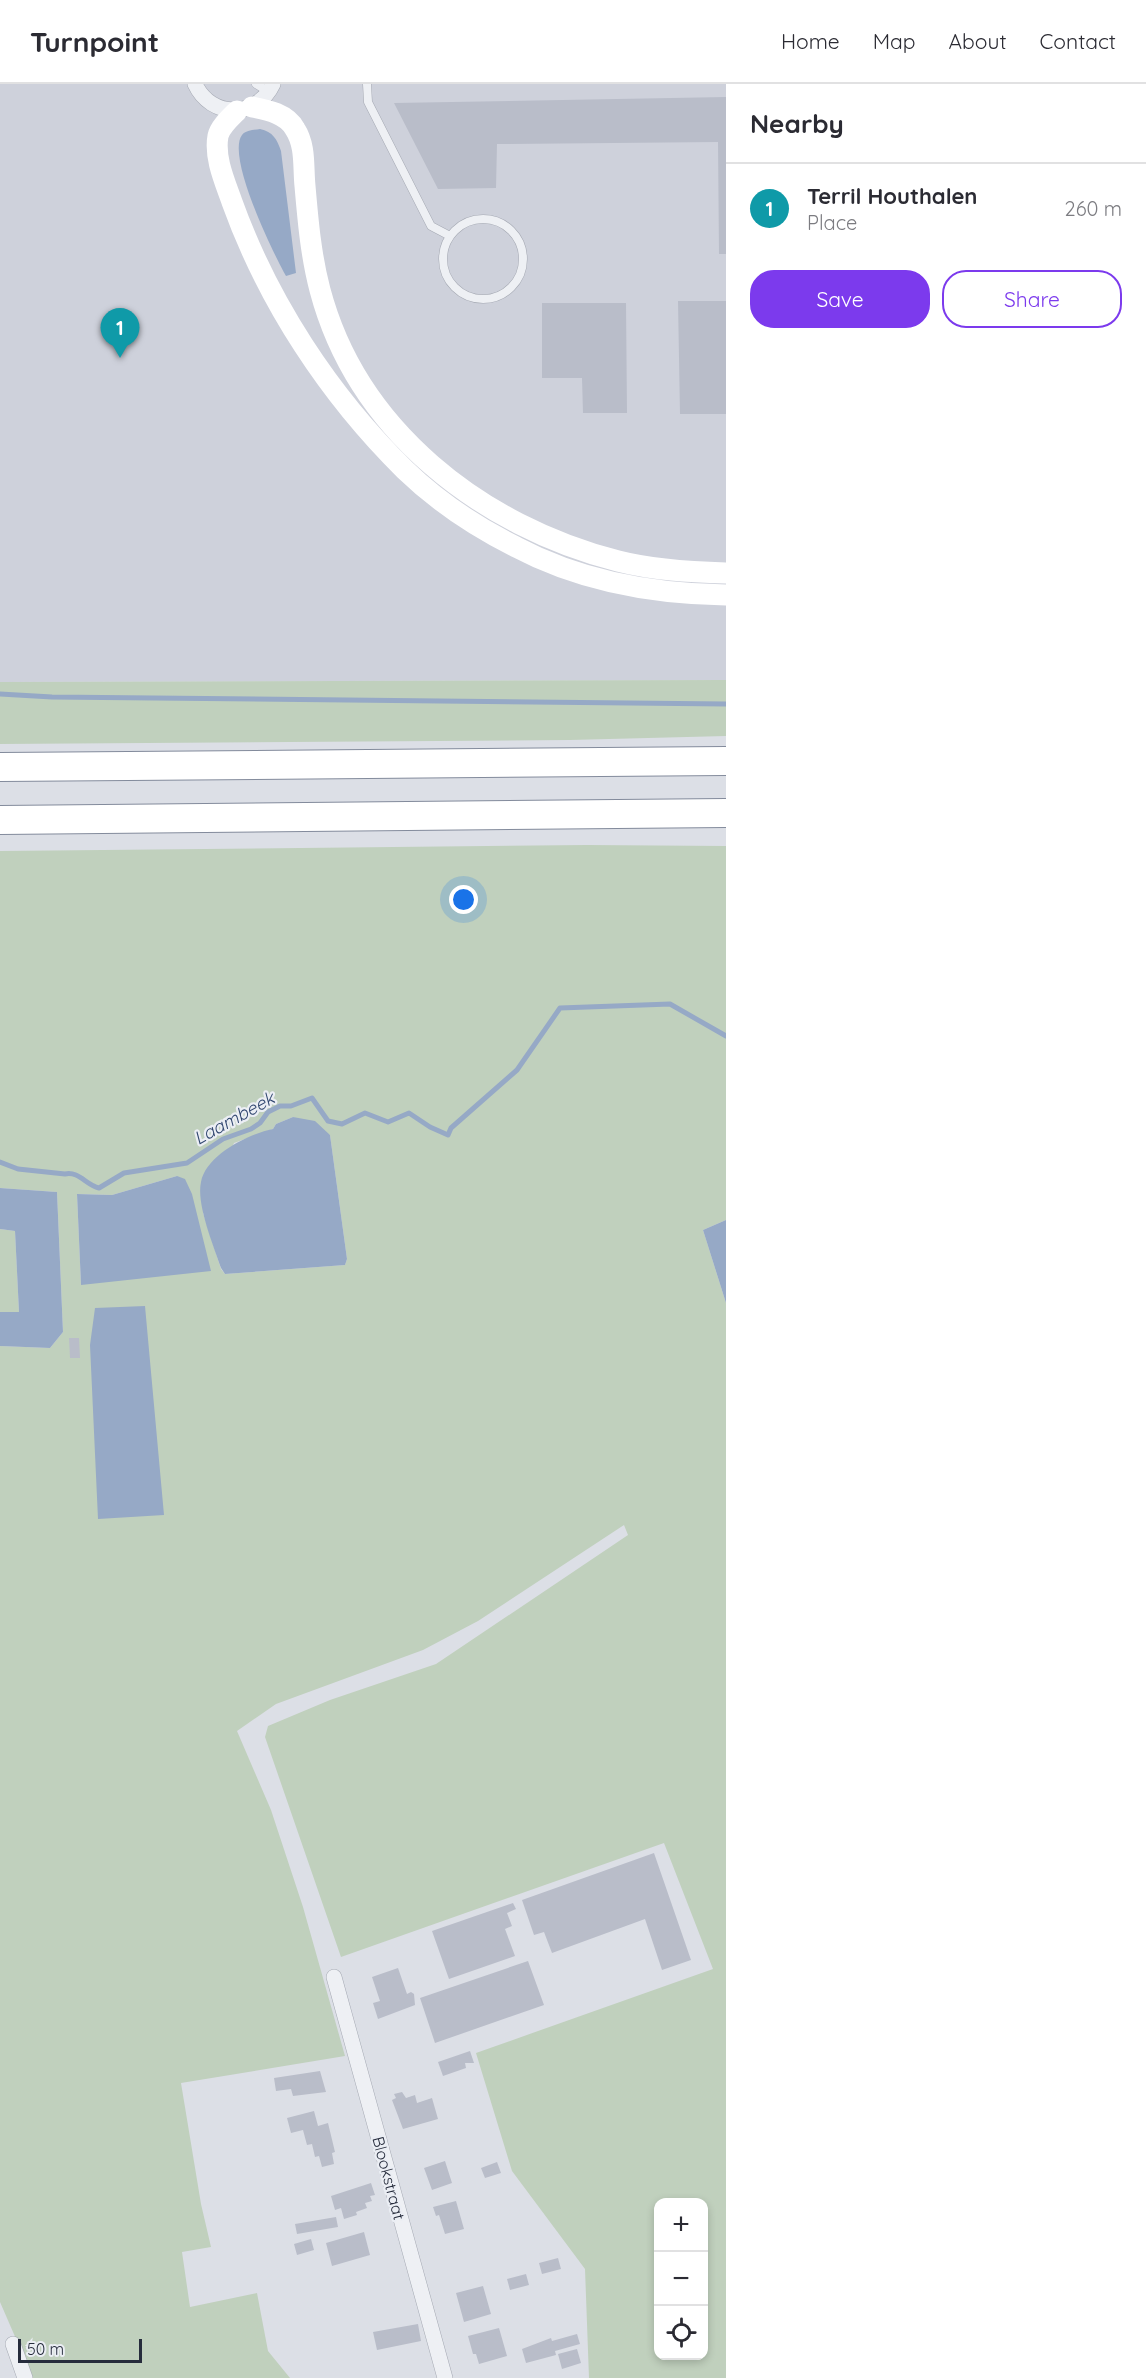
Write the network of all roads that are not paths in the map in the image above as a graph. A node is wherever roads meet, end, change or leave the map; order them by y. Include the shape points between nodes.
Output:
1 (195, 84) edge
2 (368, 84) edge
3 (266, 87) edge
4 (244, 109) junction
5 (450, 236) junction
6 (726, 573) edge
7 (726, 595) edge
8 (726, 761) edge
9 (0, 767) edge
10 (726, 813) edge
11 (0, 820) edge
12 (334, 1977) dead end
13 (13, 2344) dead end
14 (25, 2378) edge
15 (445, 2378) edge

1 - 4 street via 210,103 220,108
2 - 5 lane via 368,102 431,226
3 - 4 street
4 - 6 street via 276,113 295,128 303,153 315,266 328,316 367,393 415,452 455,485 506,518 563,544 647,567
4 - 7 street via 218,135 218,155 249,246 294,332 320,370 406,471 485,530 556,565 666,592
5 - 5 lane via 459,226 484,219 509,228 523,251 519,277 500,296 474,298 462,293 452,285 442,260
8 - 9 highway
10 - 11 highway
12 - 15 street, Blookstraat
13 - 14 street

